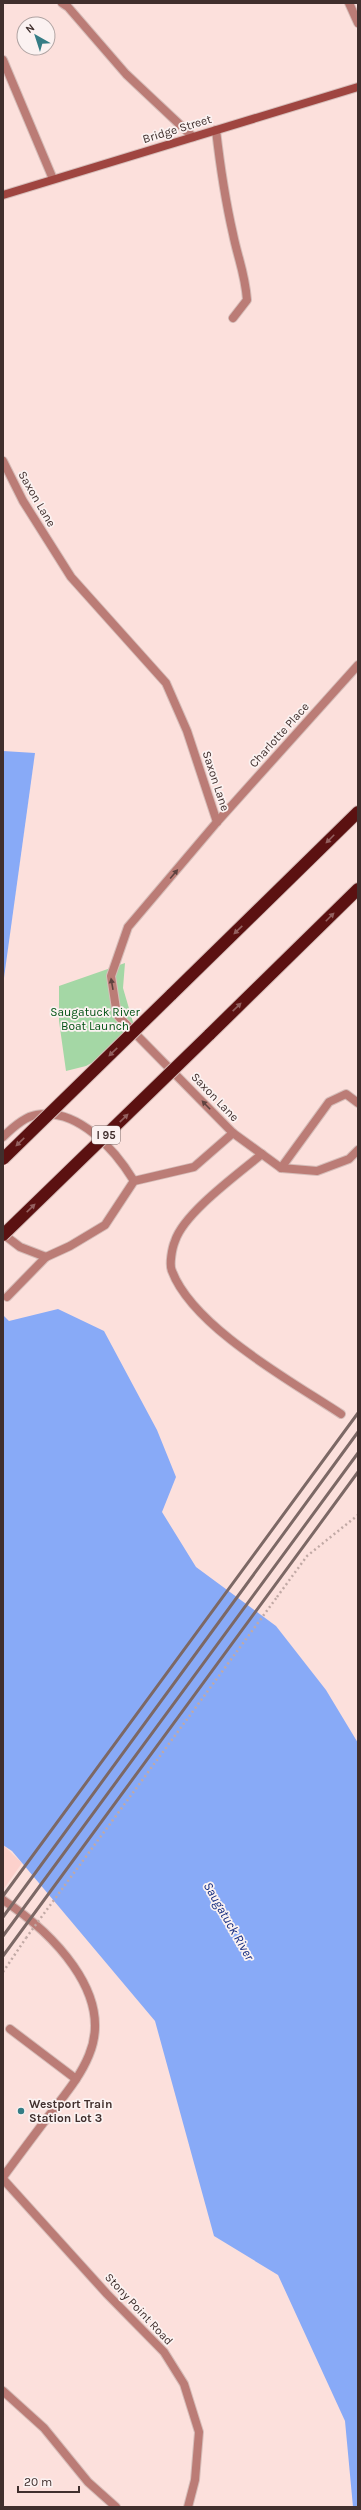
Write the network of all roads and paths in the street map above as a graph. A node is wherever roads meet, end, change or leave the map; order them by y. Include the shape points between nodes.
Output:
1 (62, 3) edge
2 (349, 3) edge
3 (358, 23) edge
4 (3, 60) edge
5 (358, 87) edge
6 (216, 130) junction
7 (193, 137) junction
8 (54, 180) junction
9 (3, 195) edge
10 (233, 318) dead end
11 (3, 461) edge
12 (358, 664) edge
13 (358, 812) edge
14 (217, 822) junction
15 (358, 889) edge
16 (358, 1102) edge
17 (233, 1133) junction
18 (3, 1137) edge
19 (358, 1150) edge
20 (262, 1154) junction
21 (3, 1159) edge
22 (281, 1168) junction
23 (134, 1181) junction
24 (3, 1235) edge
25 (46, 1257) junction
26 (7, 1297) dead end
27 (341, 1414) dead end
28 (358, 1515) edge
29 (3, 1900) edge
30 (3, 1972) edge
31 (10, 2029) dead end
32 (76, 2079) junction
33 (3, 2178) edge
34 (3, 2392) edge
35 (116, 2507) edge
36 (188, 2507) edge

1 - 7 street via 126,74
2 - 3 street
4 - 8 street
5 - 6 main road, Bridge Street
6 - 7 main road, Bridge Street
6 - 10 street via 222,186 245,276 247,300
7 - 8 main road, Bridge Street
8 - 9 main road, Bridge Street
11 - 14 street, Saxon Lane via 23,501 71,577 166,683 187,731
12 - 14 street, Charlotte Place
13 -> 21 highway, bridge
17 -> 14 street, Saxon Lane via 117,1015 111,976 128,927
24 -> 15 highway, I 95, bridge
16 - 22 street via 346,1094 329,1102
17 - 20 street, Saxon Lane
17 - 23 street via 194,1167
18 - 23 street via 12,1128 35,1115 66,1117 92,1132 119,1157
19 - 22 street via 349,1159 317,1171
20 - 22 street, Saxon Lane
20 - 27 street via 196,1210 175,1241 171,1270 188,1300 231,1341
23 - 25 street via 105,1225
24 - 25 street via 20,1247
25 - 26 street
28 - 30 path, bridge via 307,1556
29 - 32 street via 48,1936 78,1974 93,2012 95,2034
31 - 32 street
32 - 33 street
33 - 36 street, Stony Point Road via 107,2294 164,2352 184,2384 199,2432 195,2480
34 - 35 street via 44,2428 88,2482

